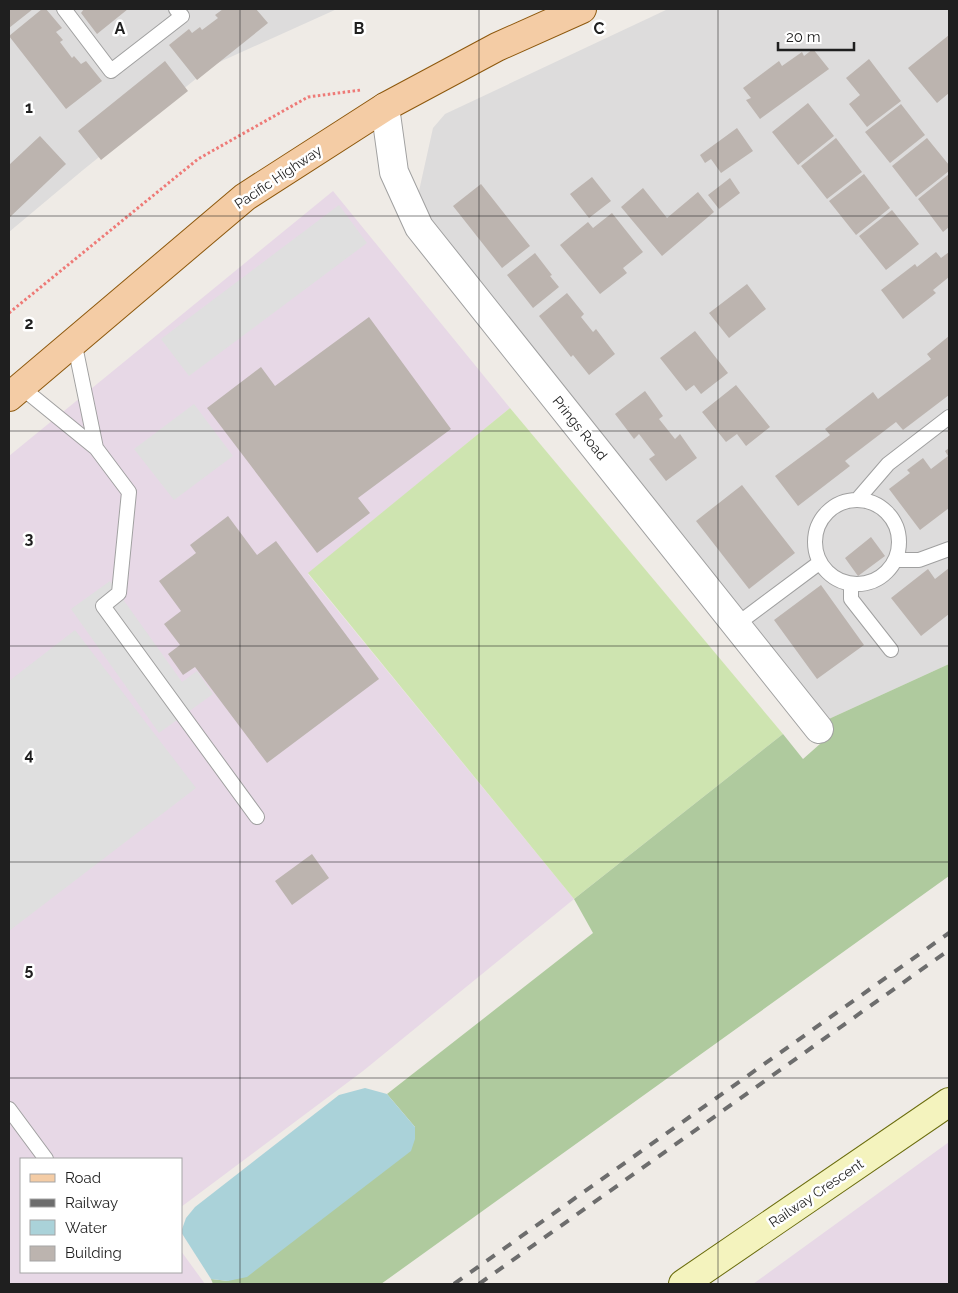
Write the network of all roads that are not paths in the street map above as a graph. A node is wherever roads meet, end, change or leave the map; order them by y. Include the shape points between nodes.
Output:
1 (64, 9) edge
2 (176, 9) edge
3 (582, 9) edge
4 (385, 107) junction
5 (74, 341) junction
6 (15, 392) edge
7 (949, 417) edge
8 (96, 448) junction
9 (858, 500) junction
10 (949, 549) edge
11 (896, 560) junction
12 (820, 563) junction
13 (851, 585) junction
14 (736, 625) junction
15 (890, 650) dead end
16 (819, 728) dead end
17 (257, 817) dead end
18 (949, 1102) edge
19 (9, 1109) edge
20 (45, 1158) edge
21 (682, 1284) edge

1 - 2 lane via 111,71 182,16
3 - 4 main road, Pacific Highway via 497,47
4 - 5 main road, Pacific Highway via 245,197
4 - 14 street, Prings Road via 394,172 419,227
5 - 6 main road, Pacific Highway
5 - 8 lane
6 - 8 lane
7 - 9 lane via 888,464
8 - 17 lane via 129,492 119,593 103,606
9 - 11 lane via 872,502 894,521 899,534
9 - 12 lane via 843,502 820,520 815,534 815,549
10 - 11 lane via 919,560
11 - 13 lane via 877,580
12 - 13 lane via 839,581
12 - 14 lane
13 - 15 lane via 851,599
14 - 16 street, Prings Road
18 - 21 main road, Railway Crescent
19 - 20 lane

